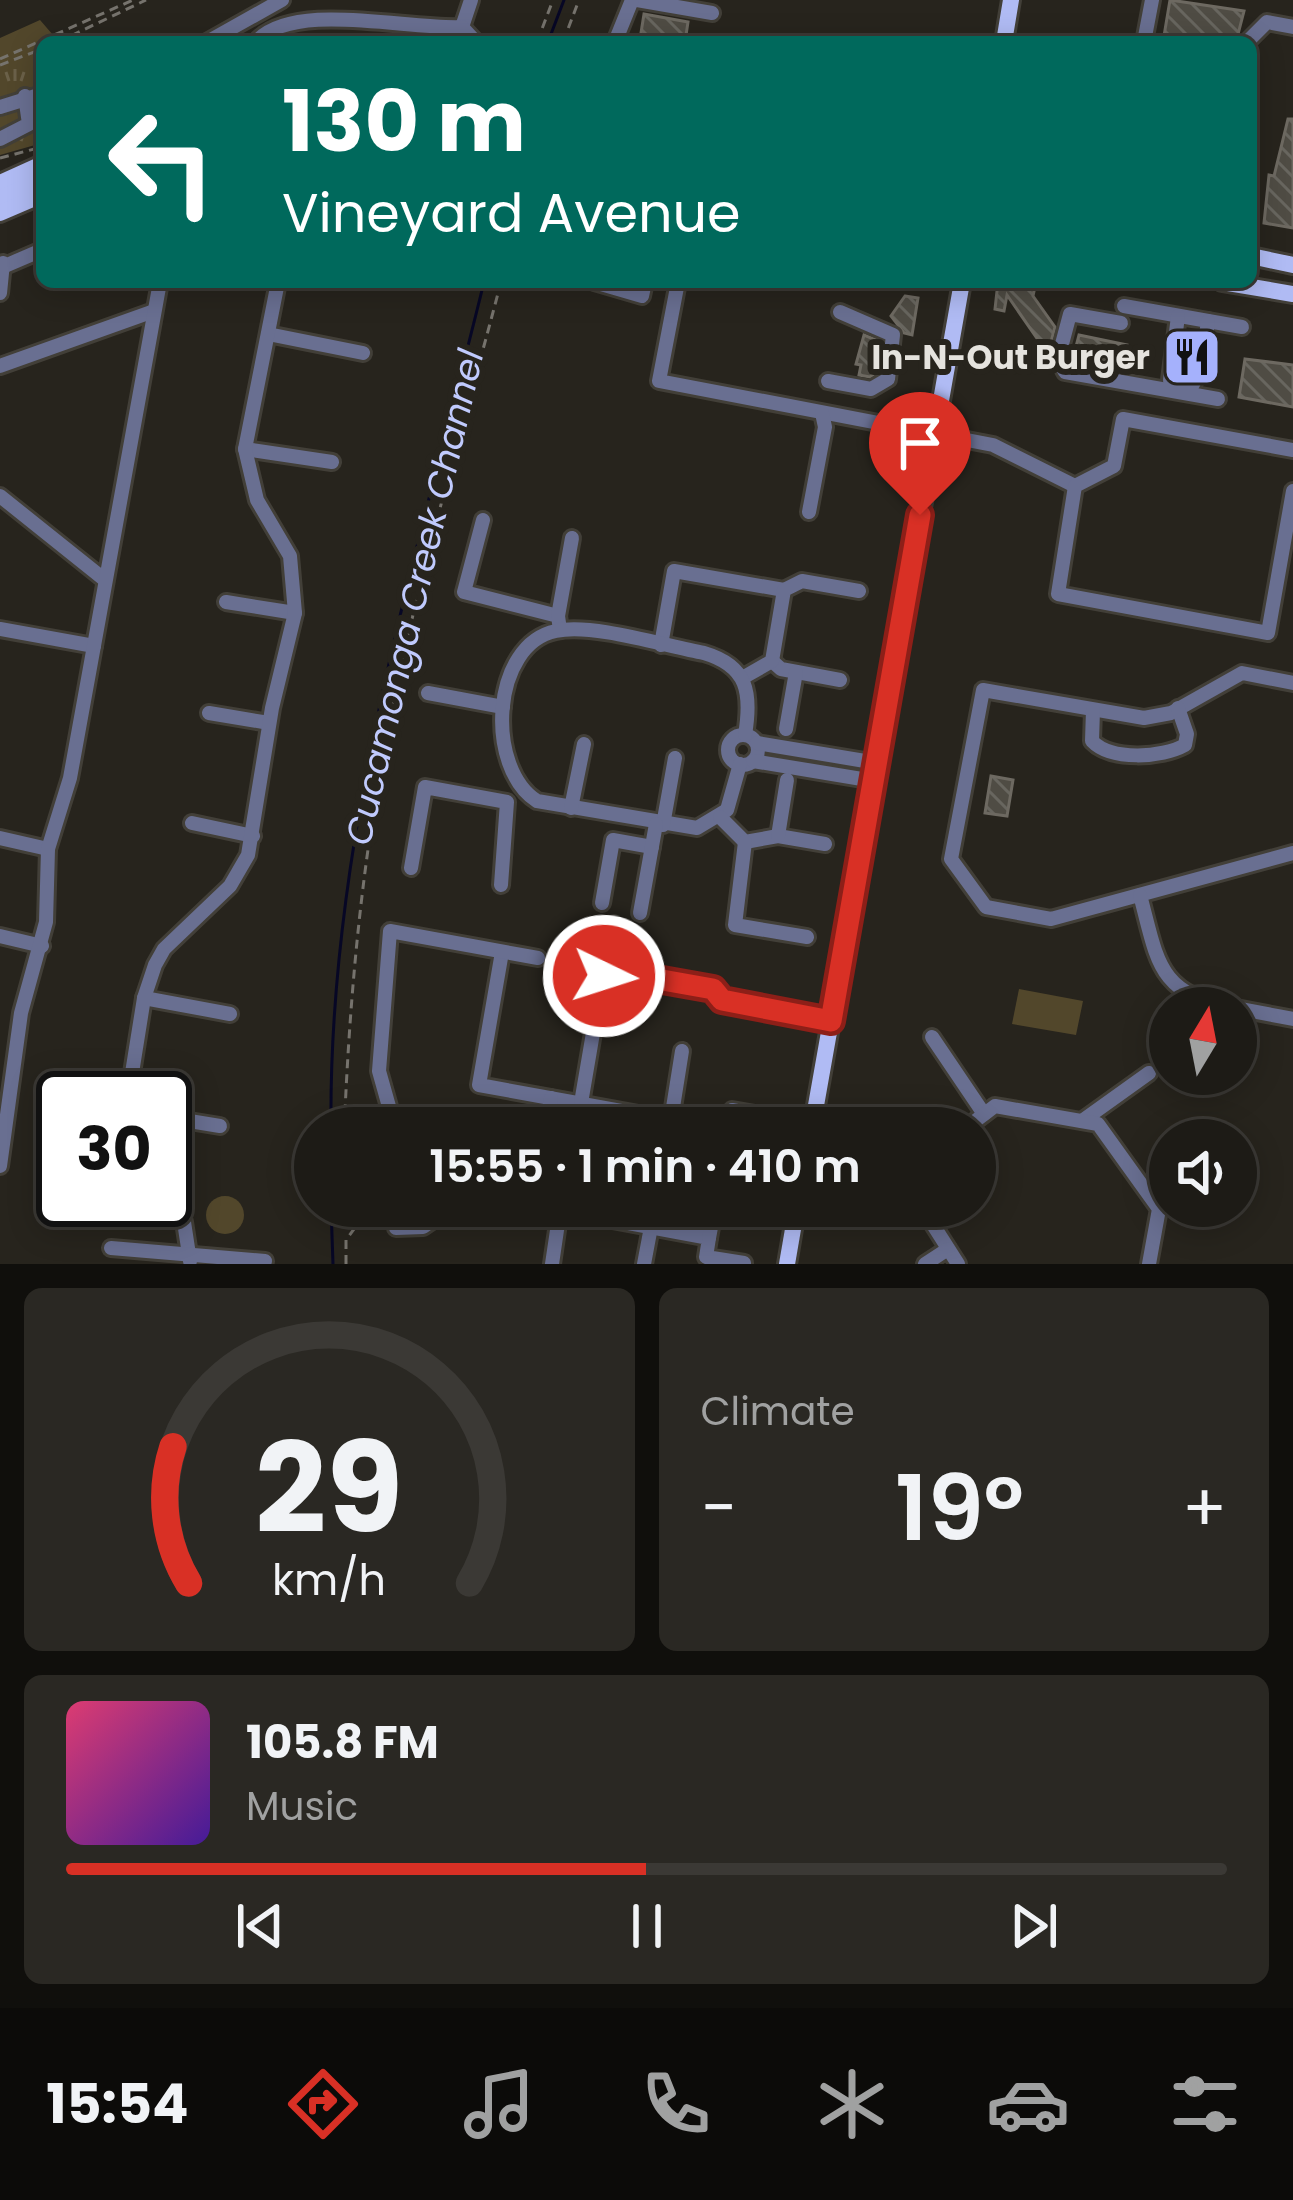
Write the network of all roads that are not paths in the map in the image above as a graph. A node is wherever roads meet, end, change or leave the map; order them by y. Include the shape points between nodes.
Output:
1 (282, 0) edge
2 (301, 0) edge
3 (471, 0) edge
4 (634, 0) edge
5 (1011, 0) edge
6 (1152, 0) edge
7 (712, 13) dead end
8 (257, 14) junction
9 (297, 18) junction
10 (462, 27) junction
11 (1293, 27) edge
12 (218, 36) edge
13 (268, 36) edge
14 (470, 36) edge
15 (618, 36) edge
16 (1005, 36) edge
17 (1145, 36) edge
18 (1253, 36) edge
19 (34, 95) edge
20 (0, 107) edge
21 (0, 139) edge
22 (36, 167) edge
23 (0, 183) edge
24 (36, 183) edge
25 (0, 198) edge
26 (36, 198) edge
27 (0, 213) edge
28 (36, 252) edge
29 (1257, 257) edge
30 (2, 264) edge
31 (1293, 265) edge
32 (159, 288) edge
33 (277, 288) edge
34 (615, 288) edge
35 (644, 288) edge
36 (677, 288) edge
37 (961, 288) edge
38 (1257, 288) edge
39 (0, 293) edge
40 (1293, 294) edge
41 (1124, 306) dead end
42 (154, 311) junction
43 (840, 312) dead end
44 (1178, 316) junction
45 (1208, 321) junction
46 (1120, 323) dead end
47 (1242, 327) dead end
48 (268, 334) junction
49 (1204, 349) dead end
50 (363, 352) dead end
51 (0, 366) edge
52 (1202, 367) dead end
53 (828, 381) dead end
54 (1217, 399) dead end
55 (822, 412) junction
56 (934, 434) junction
57 (244, 449) junction
58 (1293, 450) edge
59 (332, 462) dead end
60 (1075, 486) junction
61 (1293, 491) edge
62 (0, 496) edge
63 (809, 512) dead end
64 (483, 520) dead end
65 (572, 538) dead end
66 (105, 580) junction
67 (784, 590) junction
68 (859, 591) dead end
69 (226, 602) dead end
70 (295, 613) junction
71 (559, 623) junction
72 (0, 629) edge
73 (661, 645) junction
74 (94, 646) junction
75 (772, 661) junction
76 (796, 672) junction
77 (744, 677) junction
78 (840, 680) dead end
79 (1293, 682) edge
80 (428, 693) dead end
81 (503, 707) junction
82 (1178, 708) junction
83 (1093, 710) junction
84 (209, 713) dead end
85 (269, 723) junction
86 (786, 729) dead end
87 (751, 739) junction
88 (584, 744) dead end
89 (676, 758) dead end
90 (746, 762) junction
91 (876, 772) junction
92 (787, 781) dead end
93 (519, 789) junction
94 (507, 802) junction
95 (571, 808) junction
96 (720, 817) junction
97 (192, 823) dead end
98 (659, 824) junction
99 (253, 836) junction
100 (778, 836) junction
101 (0, 838) edge
102 (745, 842) junction
103 (825, 844) dead end
104 (652, 847) junction
105 (48, 849) junction
106 (1293, 854) edge
107 (411, 868) dead end
108 (500, 885) dead end
109 (1140, 895) junction
110 (602, 903) dead end
111 (640, 914) dead end
112 (614, 924) dead end
113 (0, 936) edge
114 (807, 937) dead end
115 (42, 946) junction
116 (502, 952) junction
117 (538, 958) dead end
118 (606, 970) junction
119 (1179, 987) edge
120 (144, 998) junction
121 (598, 1000) dead end
122 (1257, 1012) edge
123 (230, 1014) dead end
124 (1293, 1019) edge
125 (831, 1021) junction
126 (0, 1032) edge
127 (593, 1034) dead end
128 (17, 1036) junction
129 (932, 1036) dead end
130 (682, 1052) dead end
131 (132, 1071) edge
132 (1149, 1072) dead end
133 (551, 1098) junction
134 (581, 1103) junction
135 (389, 1107) edge
136 (550, 1107) edge
137 (602, 1107) edge
138 (673, 1107) edge
139 (816, 1107) edge
140 (979, 1107) edge
141 (994, 1107) edge
142 (192, 1121) edge
143 (1082, 1121) junction
144 (220, 1126) dead end
145 (4, 1129) edge
146 (0, 1166) edge
147 (185, 1227) edge
148 (557, 1227) edge
149 (651, 1227) joint
150 (711, 1227) edge
151 (793, 1227) edge
152 (938, 1227) edge
153 (709, 1238) junction
154 (111, 1248) dead end
155 (948, 1249) junction
156 (190, 1260) edge
157 (265, 1261) dead end
158 (744, 1263) edge
159 (552, 1264) edge
160 (644, 1264) edge
161 (787, 1264) edge
162 (926, 1264) edge
163 (958, 1264) edge
164 (1149, 1264) edge

1 - 8 street
2 - 9 street
3 - 10 street
4 - 7 street
4 - 15 street
5 - 16 main road
6 - 17 street
8 - 12 street
8 - 13 street
9 - 10 street
9 - 13 street
10 - 14 street
11 - 18 street via 1267,22
19 - 20 street
19 - 21 street via 28,124
22 - 23 main road
24 - 25 main road
26 - 27 main road
28 - 30 street
29 - 31 main road
30 - 39 street
32 - 42 street
33 - 48 street
34 - 35 street via 642,296
36 - 55 street via 659,381
37 - 56 main road
38 - 40 main road
41 - 44 street
42 - 51 street
42 - 66 street
43 - 53 street via 893,335 888,379 878,388
44 - 45 street
44 - 52 street via 1170,380 1192,386
45 - 47 street
45 - 49 street
46 - 54 street via 1070,314 1058,359 1065,372
48 - 50 street
48 - 57 street
55 - 56 street
55 - 63 street
56 - 60 street via 993,445
56 - 91 main road
57 - 59 street
57 - 70 street via 257,500 290,556
58 - 60 street via 1123,418 1114,466
60 - 61 street via 1058,594 1268,634
62 - 66 street
64 - 71 street via 464,592
65 - 71 street
66 - 74 street
67 - 68 street via 802,581
67 - 73 street via 674,571
67 - 75 street
69 - 70 street
70 - 85 street
71 - 73 street
71 - 81 street via 514,669
72 - 74 street
73 - 77 street via 721,658
74 - 105 street
75 - 76 street
75 - 77 street
76 - 78 street
76 - 86 street
77 - 87 street
79 - 82 street via 1242,673
80 - 81 street
81 - 93 street via 502,746
82 - 83 street via 1144,718
82 - 83 street via 1185,745 1130,755 1092,741
83 - 109 street via 983,690 951,859 986,907 1052,919
84 - 85 street
85 - 99 street
87 - 90 street
87 - 90 street via 729,747
87 - 91 street
88 - 95 street
89 - 98 street
90 - 91 street
90 - 96 street
91 - 125 main road
92 - 100 street
93 - 94 street
93 - 95 street
94 - 107 street via 425,787
94 - 108 street
95 - 98 street
96 - 98 street via 697,828
96 - 102 street
97 - 99 street
98 - 104 street
99 - 120 street via 230,886 164,949
100 - 102 street
100 - 103 street
101 - 105 street
102 - 114 street via 735,925
104 - 110 street via 613,840
104 - 111 street
105 - 115 street
106 - 109 street
109 - 119 street via 1164,976
112 - 118 street
113 - 115 street
115 - 128 street
116 - 117 street
116 - 133 street via 479,1084
116 - 135 street via 390,931 379,1071
118 - 121 street
118 - 125 street
120 - 123 street
120 - 131 street
122 - 124 street
125 - 139 main road
126 - 128 street
127 - 134 street
128 - 145 street
129 - 140 street
130 - 138 street
132 - 143 street
133 - 134 street
133 - 136 street
134 - 137 street
141 - 143 street
142 - 144 street
143 - 164 street via 1099,1124 1159,1209
145 - 146 street
147 - 156 street
148 - 159 street
149 - 153 street
149 - 160 street
150 - 153 street
151 - 161 main road
152 - 155 street
153 - 158 street via 706,1257
154 - 156 street
155 - 162 street
155 - 163 street
156 - 157 street

